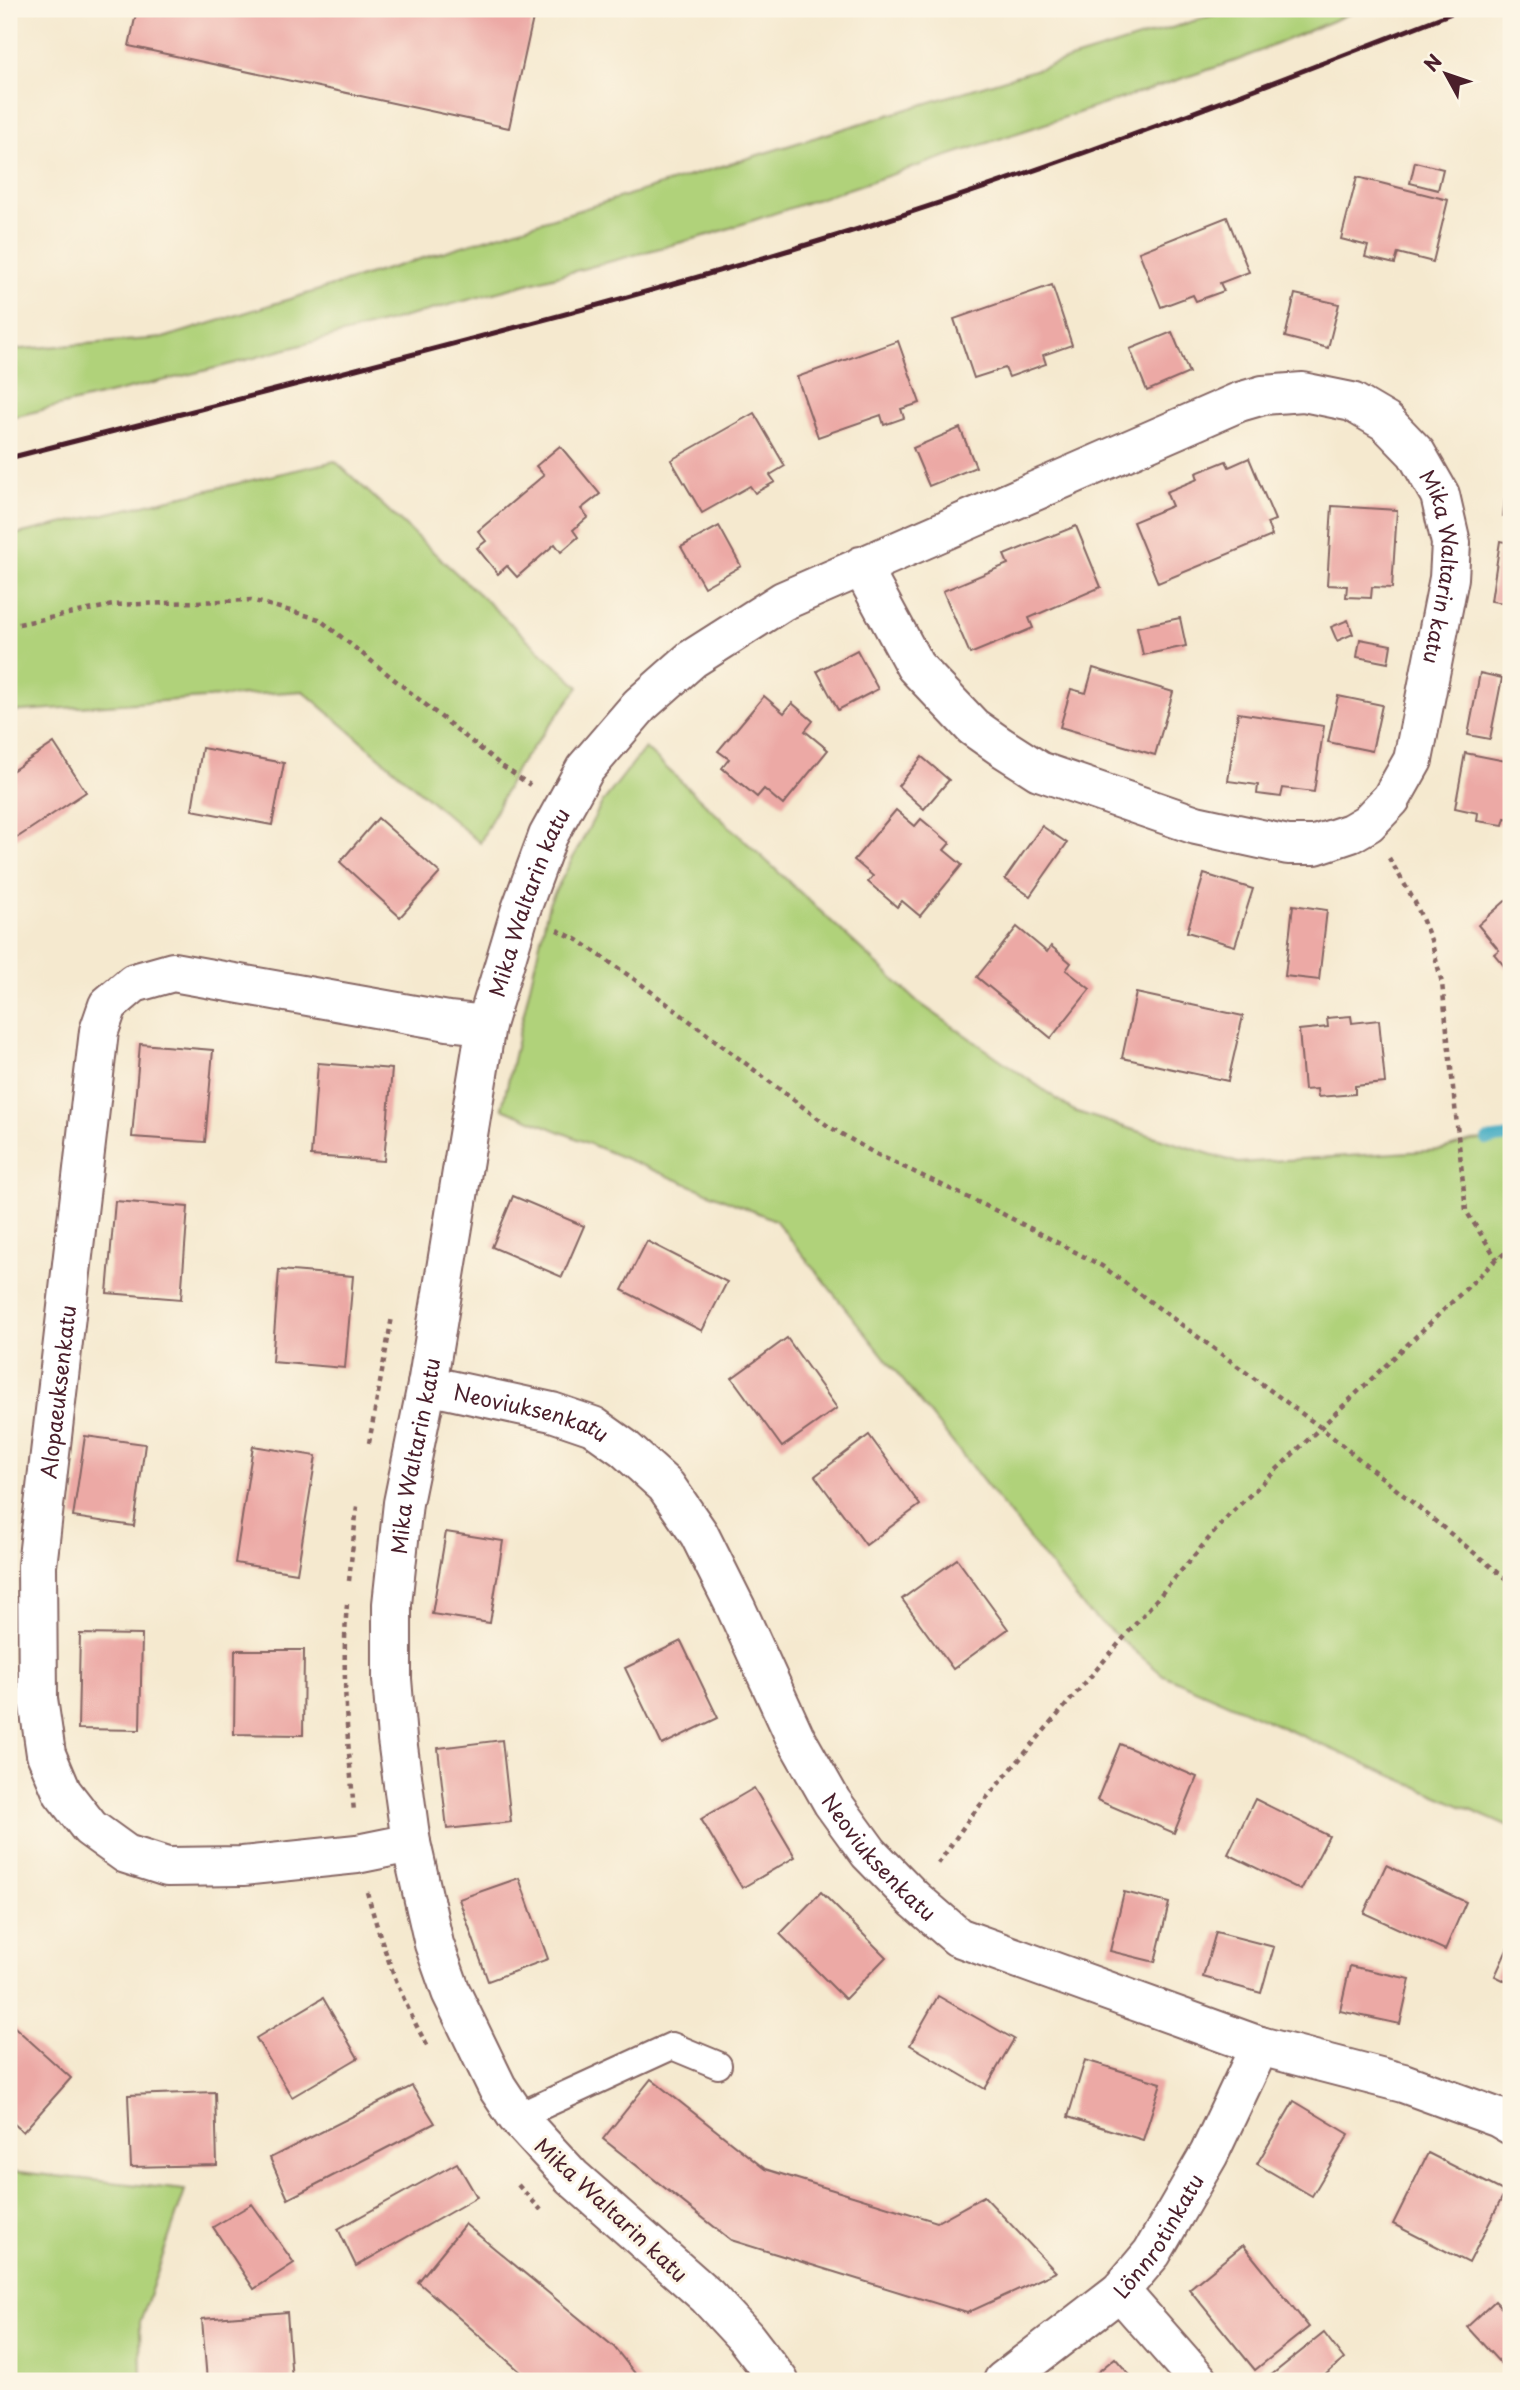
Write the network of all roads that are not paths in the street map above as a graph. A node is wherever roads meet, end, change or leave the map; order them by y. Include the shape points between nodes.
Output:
1 (861, 566) junction
2 (486, 1025) junction
3 (427, 1385) junction
4 (411, 1843) junction
5 (1260, 2046) junction
6 (719, 2065) dead end
7 (517, 2117) junction
8 (1511, 2124) edge
9 (1120, 2291) junction
10 (779, 2381) edge
11 (1003, 2381) edge
12 (1199, 2381) edge

1 - 1 street, Mika Waltarin katu via 1239,401 1303,392 1352,402 1386,422 1416,453 1440,495 1451,543 1440,631 1413,760 1391,799 1368,823 1315,845 1288,845 1196,825 1039,771 973,727 915,666
1 - 2 street, Mika Waltarin katu via 783,601 692,659 640,705 585,769 548,836
2 - 3 street, Mika Waltarin katu
2 - 4 street, Alopaeuksenkatu via 173,972 134,984 108,1005 99,1031 37,1566 38,1699 46,1754 62,1792 90,1828 127,1854 167,1867 243,1866 357,1854
3 - 4 street, Mika Waltarin katu via 404,1503 392,1604 392,1679
3 - 5 street, Neoviuksenkatu via 552,1412 593,1426 666,1486 699,1534 794,1735 832,1802 869,1853 958,1937
4 - 7 street, Mika Waltarin katu via 434,1944 451,1992 497,2087
5 - 8 street, Neoviuksenkatu via 1404,2083
5 - 9 street, Lönnrotinkatu via 1203,2165 1152,2253
6 - 7 lane via 672,2046
7 - 10 street, Mika Waltarin katu via 572,2177 707,2296
9 - 11 street, Lönnrotinkatu
9 - 12 street

